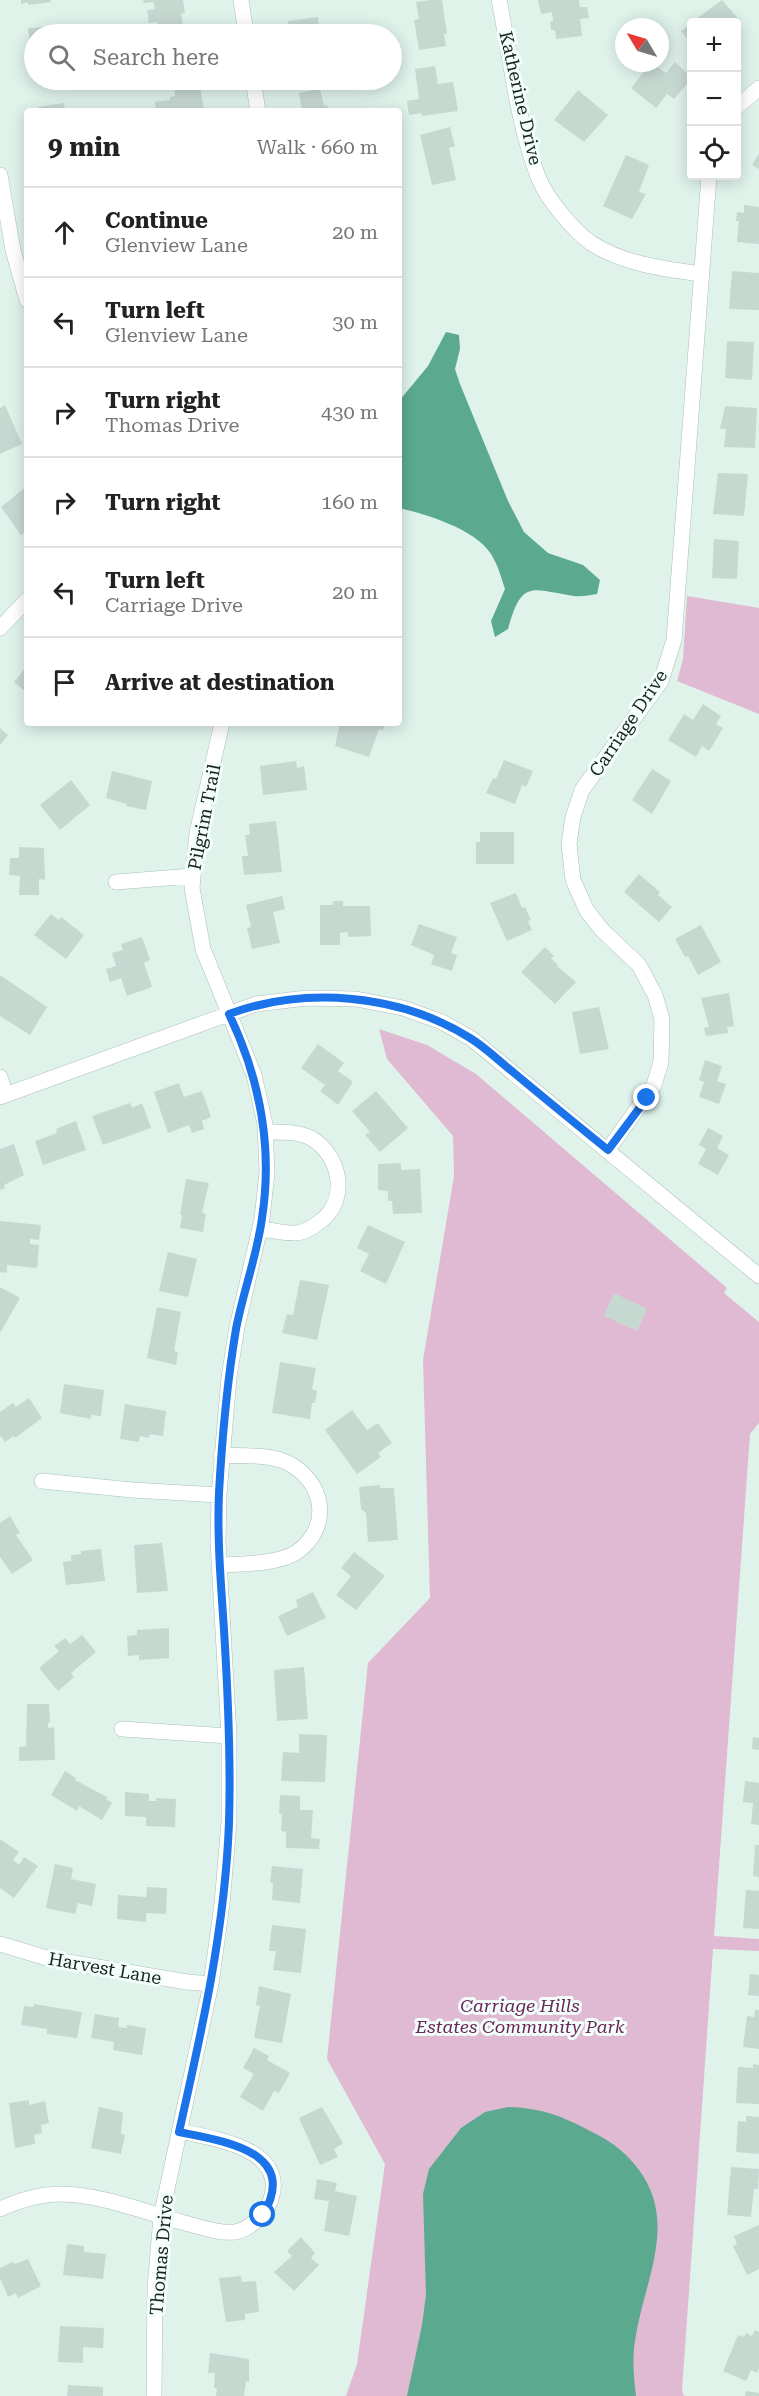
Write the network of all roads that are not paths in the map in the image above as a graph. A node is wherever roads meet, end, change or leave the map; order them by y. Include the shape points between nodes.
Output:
1 (241, 0) edge
2 (499, 0) edge
3 (245, 24) edge
4 (759, 88) edge
5 (255, 90) edge
6 (741, 104) edge
7 (258, 108) edge
8 (0, 175) edge
9 (709, 180) edge
10 (701, 274) junction
11 (24, 289) edge
12 (24, 603) edge
13 (0, 628) edge
14 (221, 726) edge
15 (192, 876) junction
16 (116, 882) dead end
17 (229, 1014) junction
18 (0, 1077) edge
19 (3, 1096) edge
20 (265, 1132) junction
21 (608, 1150) junction
22 (260, 1229) junction
23 (759, 1276) edge
24 (221, 1455) junction
25 (42, 1481) dead end
26 (219, 1495) junction
27 (220, 1565) junction
28 (122, 1729) dead end
29 (229, 1736) junction
30 (0, 1944) edge
31 (211, 1984) junction
32 (179, 2132) junction
33 (0, 2209) edge
34 (161, 2217) junction
35 (154, 2396) edge

1 - 3 street
2 - 10 street, Katherine Drive via 526,137 540,181 569,223 591,243 613,254
4 - 6 street
5 - 7 street
8 - 11 street
9 - 10 street, Carriage Drive
10 - 21 street, Carriage Drive via 674,640 661,681 582,790 569,844 573,880 587,911 639,965 656,995 662,1019 661,1062 654,1085
12 - 13 street
14 - 15 street, Pilgrim Trail via 197,833
15 - 16 street
15 - 17 street, Pilgrim Trail via 194,912 203,949
17 - 19 street
17 - 20 street, Thomas Drive via 254,1075
17 - 21 street via 256,1004 307,998 356,999 403,1008 442,1022 472,1039
18 - 19 street
20 - 22 street, Thomas Drive via 267,1172
20 - 22 street via 292,1132 316,1142 337,1170 338,1188 329,1214 312,1228 297,1233
21 - 23 street
22 - 24 street, Thomas Drive via 237,1327
24 - 26 street, Thomas Drive
24 - 27 street via 285,1462 317,1491 320,1508 311,1537 296,1552 270,1561
25 - 26 street
26 - 27 street, Thomas Drive
27 - 29 street, Thomas Drive
28 - 29 street
29 - 31 street, Thomas Drive via 229,1822
30 - 31 street, Harvest Lane via 50,1959
31 - 32 street, Thomas Drive
32 - 34 street, Thomas Drive
32 - 34 street via 254,2153 270,2170 271,2202 263,2215 236,2232
33 - 34 street via 32,2197 63,2194
34 - 35 street, Thomas Drive via 155,2288

